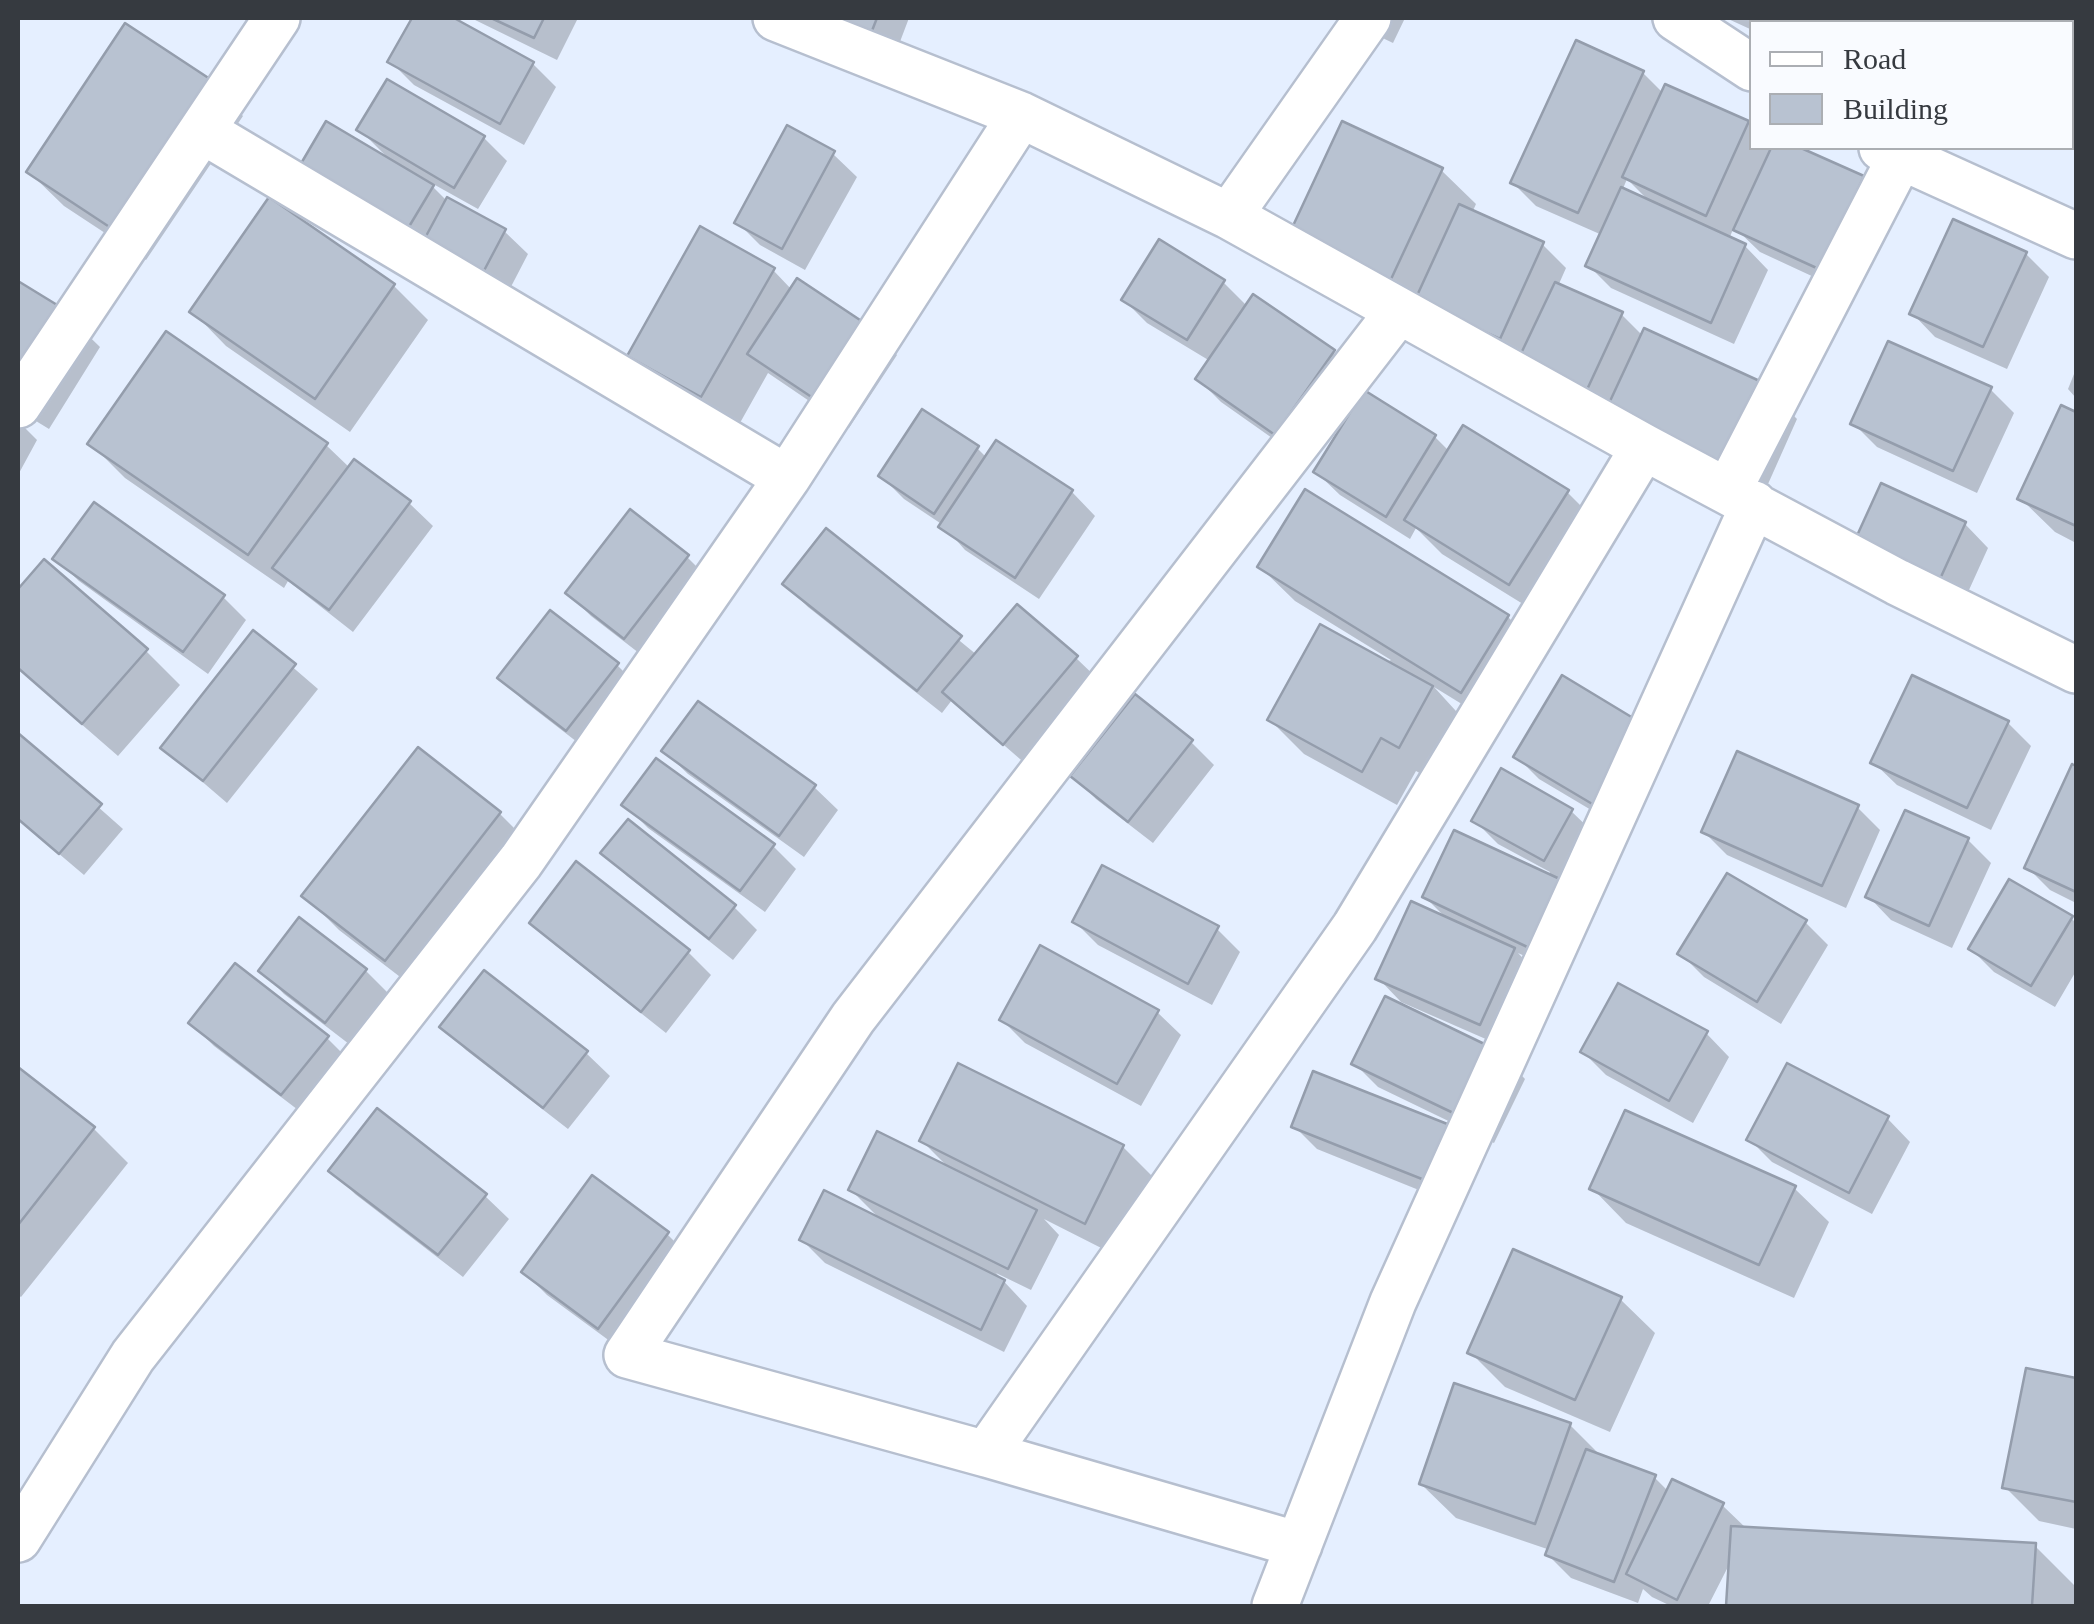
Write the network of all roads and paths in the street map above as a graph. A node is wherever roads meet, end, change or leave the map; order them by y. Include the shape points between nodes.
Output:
1 (277, 18) edge
2 (776, 18) edge
3 (1368, 18) edge
4 (1676, 18) edge
5 (1749, 66) edge
6 (1021, 115) junction
7 (202, 130) junction
8 (1892, 152) edge
9 (1229, 216) junction
10 (2076, 236) edge
11 (1398, 312) junction
12 (18, 405) edge
13 (1644, 447) junction
14 (787, 478) junction
15 (1741, 497) junction
16 (2076, 670) edge
17 (986, 1454) junction
18 (18, 1538) edge
19 (1299, 1544) junction
20 (1275, 1606) edge

1 - 7 street
2 - 6 street
3 - 9 street
4 - 5 street
6 - 9 street
6 - 14 street
7 - 12 street
7 - 14 street
8 - 10 street
8 - 15 street
9 - 11 street
11 - 13 street
11 - 17 street via 853,1018 627,1355
13 - 15 street
13 - 17 street via 1355,927
14 - 18 street via 521,862 134,1356
15 - 16 street
15 - 19 street via 1393,1302
17 - 19 street
19 - 20 street

